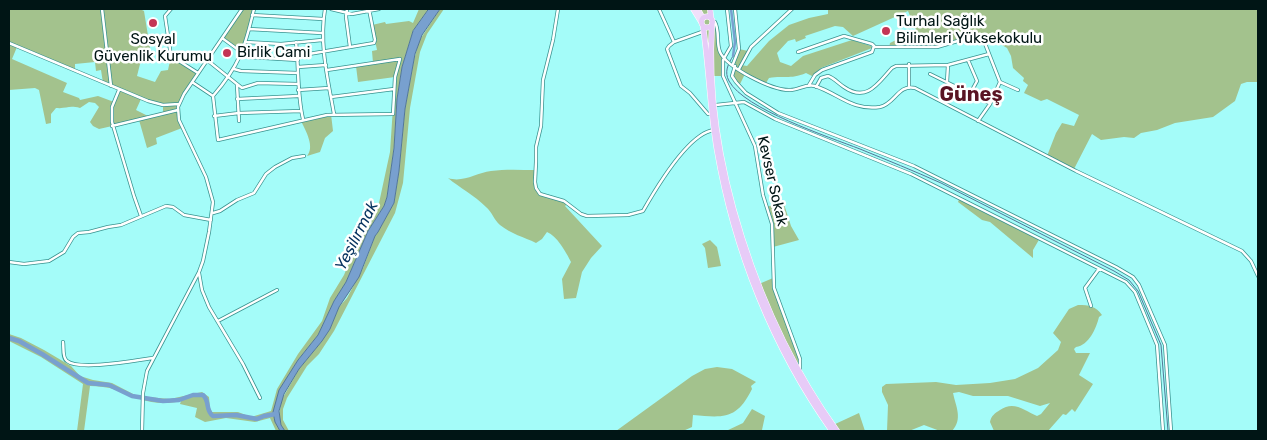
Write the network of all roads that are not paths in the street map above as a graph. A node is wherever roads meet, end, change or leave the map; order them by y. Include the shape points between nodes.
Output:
1 (102, 9) edge
2 (171, 9) edge
3 (242, 9) edge
4 (254, 9) edge
5 (325, 9) edge
6 (331, 9) edge
7 (347, 9) edge
8 (379, 9) edge
9 (558, 9) edge
10 (659, 9) edge
11 (693, 9) edge
12 (698, 9) edge
13 (703, 9) edge
14 (710, 9) edge
15 (727, 9) edge
16 (735, 9) edge
17 (792, 9) edge
18 (369, 10) edge
19 (346, 13) junction
20 (252, 15) junction
21 (323, 20) junction
22 (712, 21) junction
23 (703, 24) junction
24 (249, 29) junction
25 (322, 32) junction
26 (222, 38) junction
27 (322, 40) junction
28 (246, 42) junction
29 (296, 42) junction
30 (674, 42) junction
31 (9, 43) edge
32 (350, 47) junction
33 (874, 47) junction
34 (324, 51) junction
35 (798, 52) dead end
36 (242, 54) junction
37 (989, 54) junction
38 (297, 56) junction
39 (725, 59) junction
40 (207, 60) junction
41 (298, 60) junction
42 (968, 60) junction
43 (733, 64) junction
44 (910, 64) junction
45 (948, 65) junction
46 (326, 66) junction
47 (298, 67) junction
48 (234, 69) junction
49 (739, 69) junction
50 (327, 70) junction
51 (198, 73) junction
52 (298, 73) junction
53 (930, 74) dead end
54 (228, 78) junction
55 (192, 82) junction
56 (1000, 82) junction
57 (948, 83) junction
58 (236, 84) junction
59 (298, 84) junction
60 (809, 85) junction
61 (111, 86) junction
62 (816, 87) junction
63 (909, 87) junction
64 (330, 88) junction
65 (394, 89) junction
66 (119, 90) junction
67 (298, 90) junction
68 (1018, 90) dead end
69 (970, 94) junction
70 (213, 96) junction
71 (298, 96) junction
72 (331, 97) junction
73 (237, 99) junction
74 (941, 101) junction
75 (735, 102) junction
76 (179, 104) junction
77 (990, 104) junction
78 (714, 105) junction
79 (178, 110) junction
80 (301, 111) junction
81 (239, 113) junction
82 (334, 114) junction
83 (711, 114) junction
84 (214, 116) junction
85 (303, 119) junction
86 (239, 121) dead end
87 (978, 121) junction
88 (112, 126) junction
89 (714, 130) junction
90 (304, 156) dead end
91 (212, 213) junction
92 (141, 216) junction
93 (211, 220) junction
94 (1061, 240) junction
95 (1057, 247) junction
96 (9, 262) edge
97 (1099, 269) junction
98 (199, 272) junction
99 (1258, 276) edge
100 (277, 290) dead end
101 (1091, 306) dead end
102 (218, 321) junction
103 (63, 342) dead end
104 (153, 358) junction
105 (800, 372) junction
106 (260, 398) dead end
107 (142, 431) edge
108 (832, 431) edge
109 (837, 431) edge
110 (1163, 431) edge
111 (1171, 431) edge

1 - 61 street
2 - 51 street via 165,16 171,56
3 - 26 street
4 - 20 street
5 - 21 street
6 - 19 street
7 - 19 street
8 - 18 street
9 - 89 street via 543,80 541,130 536,142 535,182 540,194 564,201 587,216 628,215 643,211 680,155
10 - 30 street
11 - 23 main road
12 - 23 main road
13 - 23 highway
14 - 22 highway
15 - 39 street via 731,46
16 - 43 street via 739,47
17 - 49 street via 751,47
18 - 19 street
18 - 32 street via 375,40
19 - 32 street
20 - 21 street
20 - 24 street
21 - 25 street
22 - 23 highway via 707,27
22 - 23 highway via 707,16
22 - 39 street via 718,28 720,50
22 - 78 highway via 710,66
23 - 30 street
23 - 83 highway
24 - 25 street
24 - 28 street
25 - 27 street
26 - 36 street
26 - 40 street
27 - 29 street
27 - 34 street
28 - 29 street
28 - 36 street
29 - 38 street
30 - 83 street via 667,50 682,88
31 - 61 street
32 - 34 street
33 - 35 street via 844,36
33 - 37 street via 937,47 978,36 983,39
33 - 60 street via 872,52 819,72
34 - 38 street
34 - 46 street
36 - 41 street
36 - 48 street
37 - 42 street
37 - 56 street
38 - 41 street
39 - 43 street
39 - 75 street, Kevser Sokak via 723,76
40 - 51 street
40 - 54 street
41 - 47 street
42 - 45 street
42 - 69 street via 976,80
43 - 49 street
43 - 94 street via 732,76 736,82 762,104 914,166
44 - 45 street
44 - 62 street via 894,66 866,92 853,92 828,76 823,77
44 - 63 street
45 - 57 street
46 - 47 street
46 - 50 street
47 - 52 street
48 - 52 street
48 - 54 street
49 - 60 street via 754,79 787,90
50 - 64 street
50 - 65 street via 400,60
51 - 55 street
52 - 59 street
53 - 57 street
54 - 58 street
54 - 70 street
55 - 70 street
55 - 76 street
56 - 68 street
56 - 77 street
57 - 69 street
57 - 74 street
58 - 59 street via 244,88 258,83
58 - 73 street
59 - 67 street
60 - 62 street
61 - 66 street
62 - 63 street via 852,105 869,107 884,105
63 - 74 street
64 - 67 street
64 - 72 street
65 - 72 street
65 - 82 street via 393,114
66 - 76 street via 154,104
66 - 88 street via 111,111
67 - 71 street
69 - 77 street
70 - 84 street
71 - 73 street
71 - 80 street
72 - 82 street
73 - 81 street
74 - 87 street
75 - 78 street
75 - 95 street via 746,103 775,119 911,174
75 - 105 street, Kevser Sokak via 755,146 772,224 774,288 800,359
76 - 79 street
77 - 87 street
78 - 105 highway via 724,167 746,249 772,315
79 - 88 street
79 - 91 street via 180,124 209,184
80 - 81 street
80 - 85 street
81 - 84 street
81 - 86 street
82 - 85 street
83 - 89 highway
84 - 85 street via 218,140
87 - 99 street via 1242,251
88 - 92 street
89 - 108 highway via 729,206 755,286 794,370
90 - 91 street via 292,158 272,169 254,193
91 - 93 street
92 - 93 street via 168,206 184,215
92 - 96 street via 76,234 65,251 50,261
93 - 98 street
94 - 95 street
94 - 111 street via 1133,277 1140,285 1166,350
95 - 97 street
97 - 101 street via 1086,288
97 - 110 street via 1135,292 1157,345
98 - 102 street via 204,297
98 - 104 street
100 - 102 street
102 - 106 street
103 - 104 street via 64,358 72,363 102,365
104 - 107 street via 145,378
105 - 109 highway

